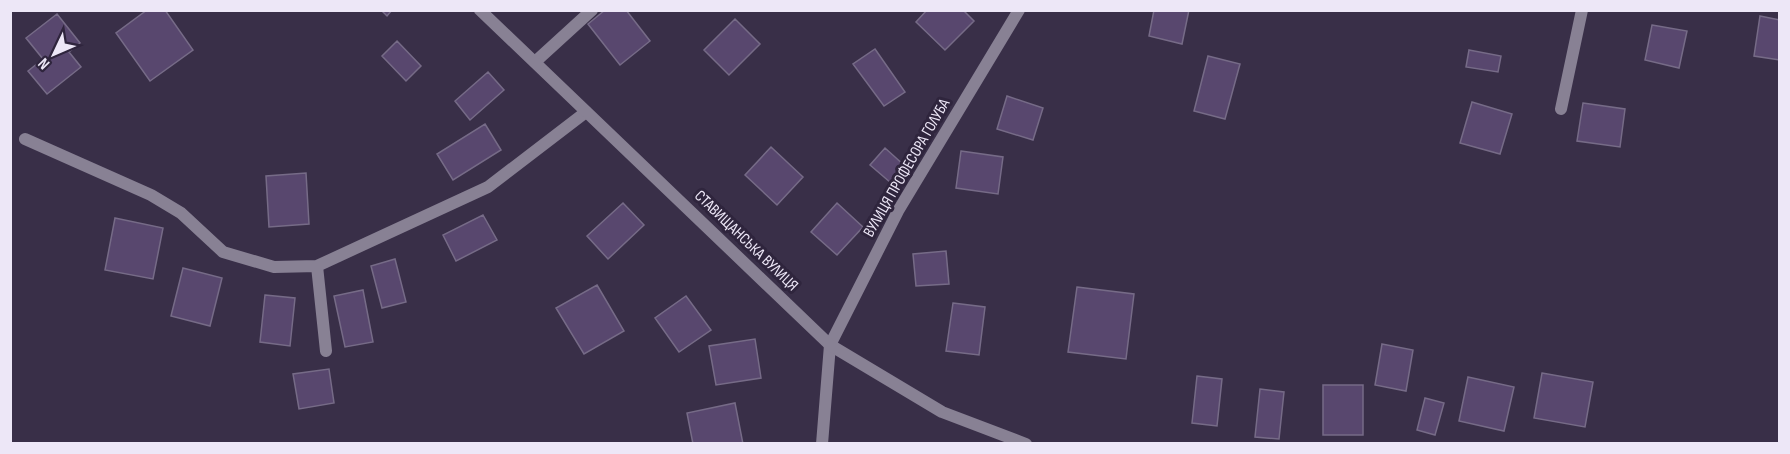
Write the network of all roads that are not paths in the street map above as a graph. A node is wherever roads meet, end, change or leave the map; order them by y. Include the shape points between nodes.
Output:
1 (480, 10) edge
2 (592, 10) edge
3 (1019, 10) edge
4 (1582, 10) edge
5 (535, 62) junction
6 (1560, 109) dead end
7 (586, 112) junction
8 (25, 139) dead end
9 (316, 266) junction
10 (830, 345) junction
11 (326, 351) dead end
12 (822, 444) edge
13 (1026, 444) edge

1 - 5 street, СТАВИЩАНСЬКА ВУЛИЦЯ
2 - 5 street
3 - 10 street, ВУЛИЦЯ ПРОФЕСОРА ГОЛУБА via 898,211
4 - 6 street
5 - 7 street, СТАВИЩАНСЬКА ВУЛИЦЯ
7 - 9 street via 488,187
7 - 10 street, СТАВИЩАНСЬКА ВУЛИЦЯ
8 - 9 street via 151,195 181,213 223,252 274,267
9 - 11 street
10 - 12 street
10 - 13 street, СТАВИЩАНСЬКА ВУЛИЦЯ via 942,412

